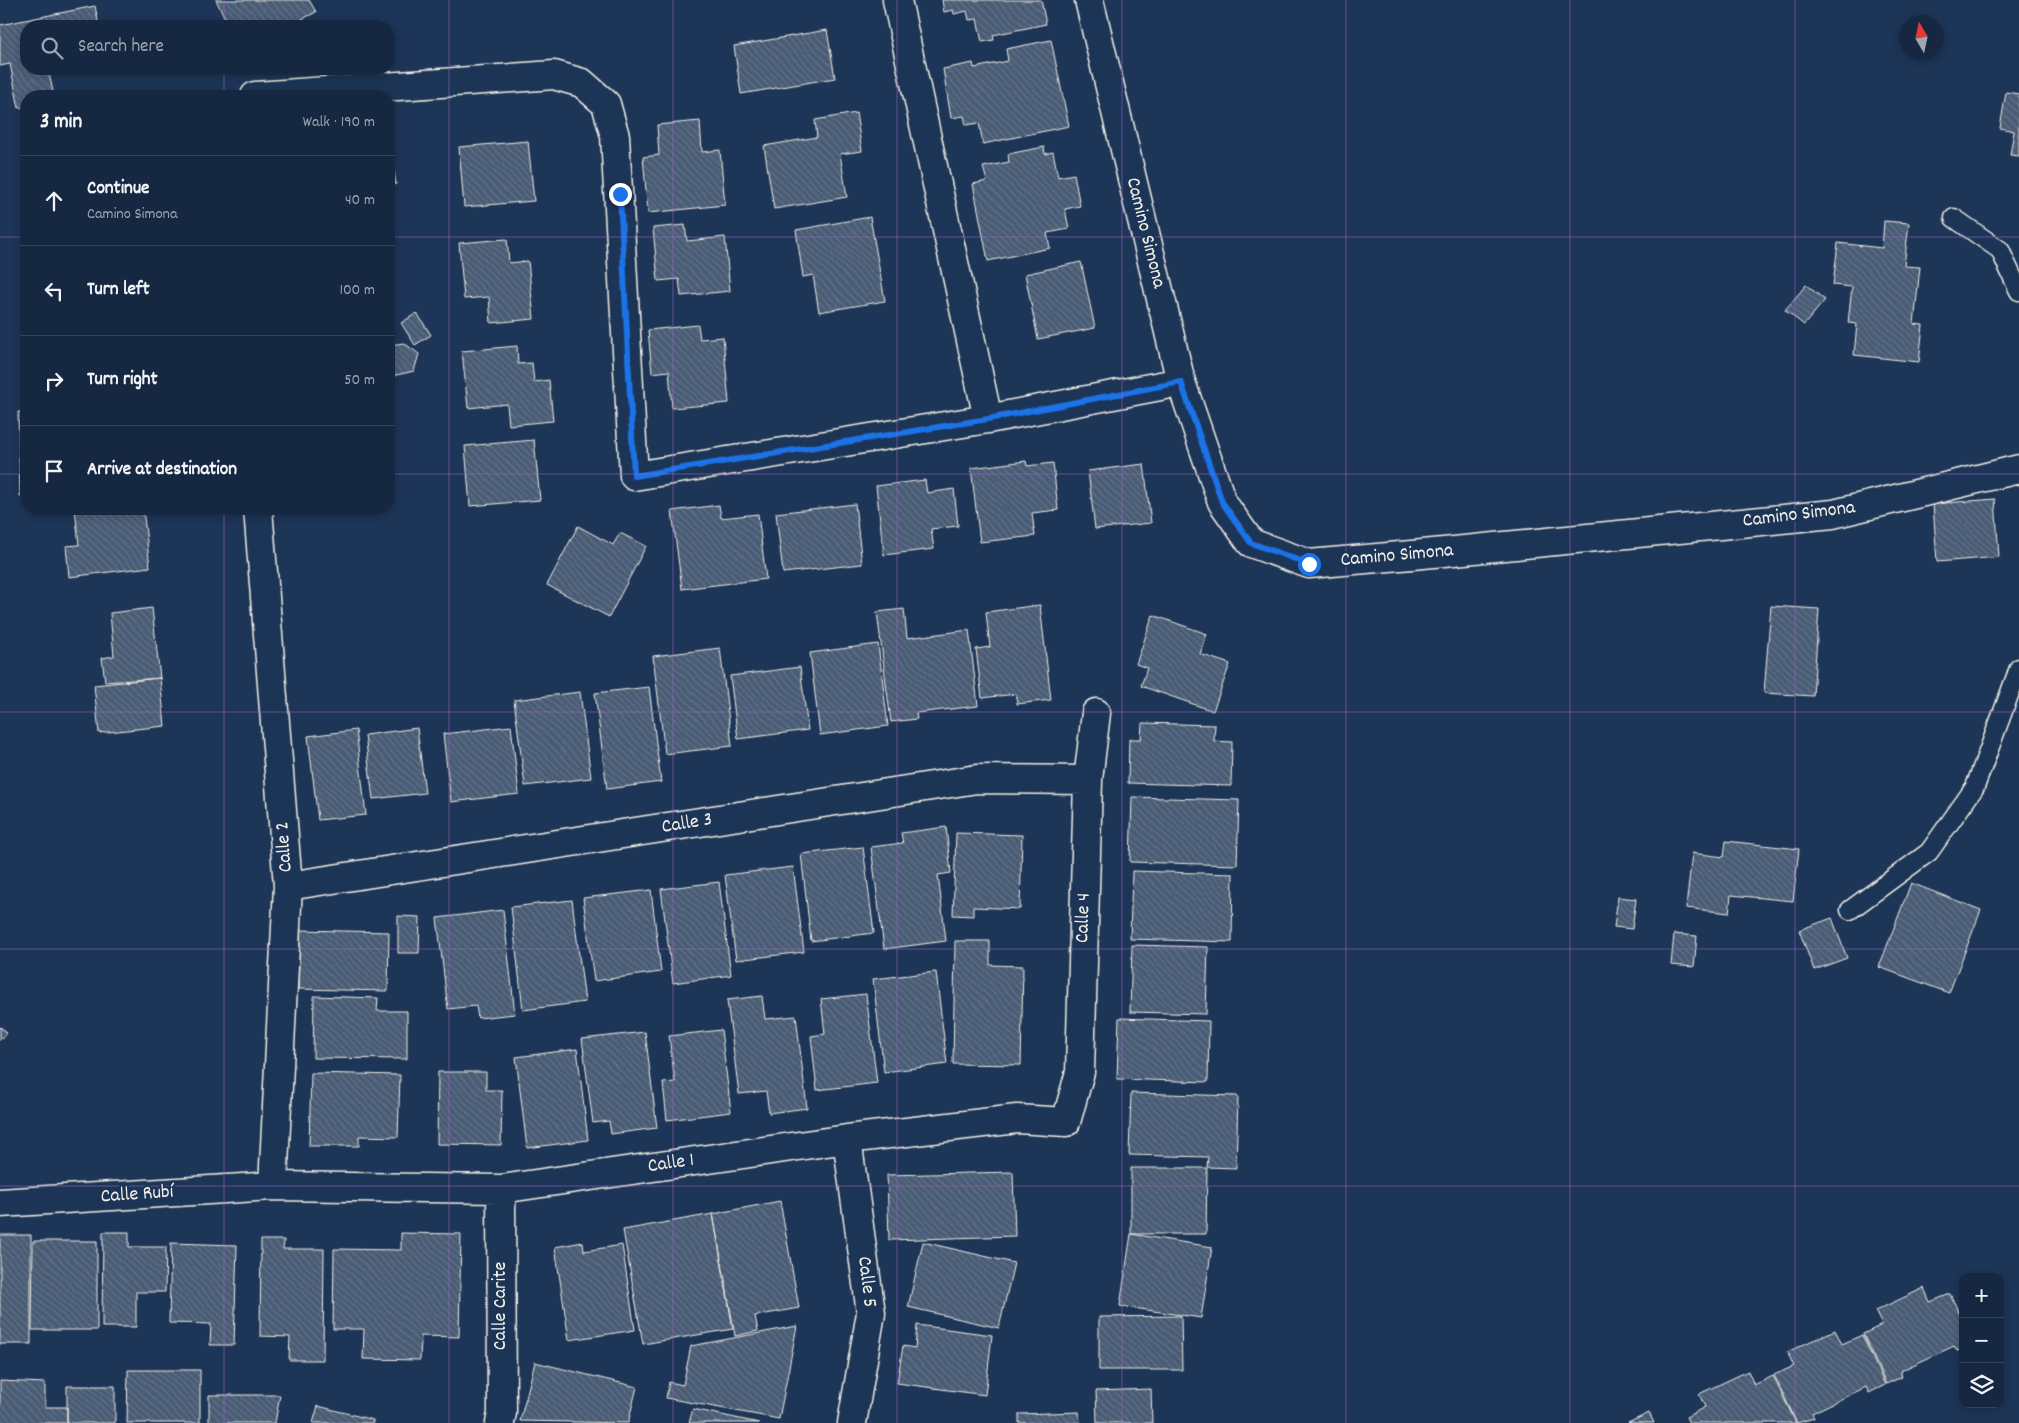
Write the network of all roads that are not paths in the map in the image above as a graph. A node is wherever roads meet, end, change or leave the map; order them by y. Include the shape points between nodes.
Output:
1 (896, 0) edge
2 (1089, 0) edge
3 (340, 90) edge
4 (1954, 218) dead end
5 (2019, 291) edge
6 (1181, 382) junction
7 (988, 419) junction
8 (2019, 469) edge
9 (258, 515) edge
10 (2019, 668) edge
11 (1096, 713) dead end
12 (1088, 780) junction
13 (288, 886) junction
14 (1850, 910) dead end
15 (1066, 1122) joint
16 (847, 1139) junction
17 (273, 1186) junction
18 (501, 1189) junction
19 (0, 1203) edge
20 (500, 1423) edge
21 (852, 1423) edge

1 - 7 street
2 - 6 street, Camino Simona
3 - 7 street via 554,75 582,83 606,104 615,136 620,194 634,476
4 - 5 lane via 2000,250
6 - 7 street
6 - 8 street, Camino Simona via 1222,502 1251,543 1309,564 1833,514
9 - 13 street, Calle 2
10 - 14 lane via 1975,787 1928,852
11 - 12 street, Calle 4
12 - 13 street, Calle 3 via 977,780
12 - 15 street, Calle 4 via 1080,1072
13 - 17 street, Calle 2
15 - 16 street, Calle 1 via 1017,1118
16 - 18 street, Calle 1
16 - 21 street, Calle 5 via 872,1313
17 - 18 street, Calle 1
17 - 19 street, Calle Rubí
18 - 20 street, Calle Carite

